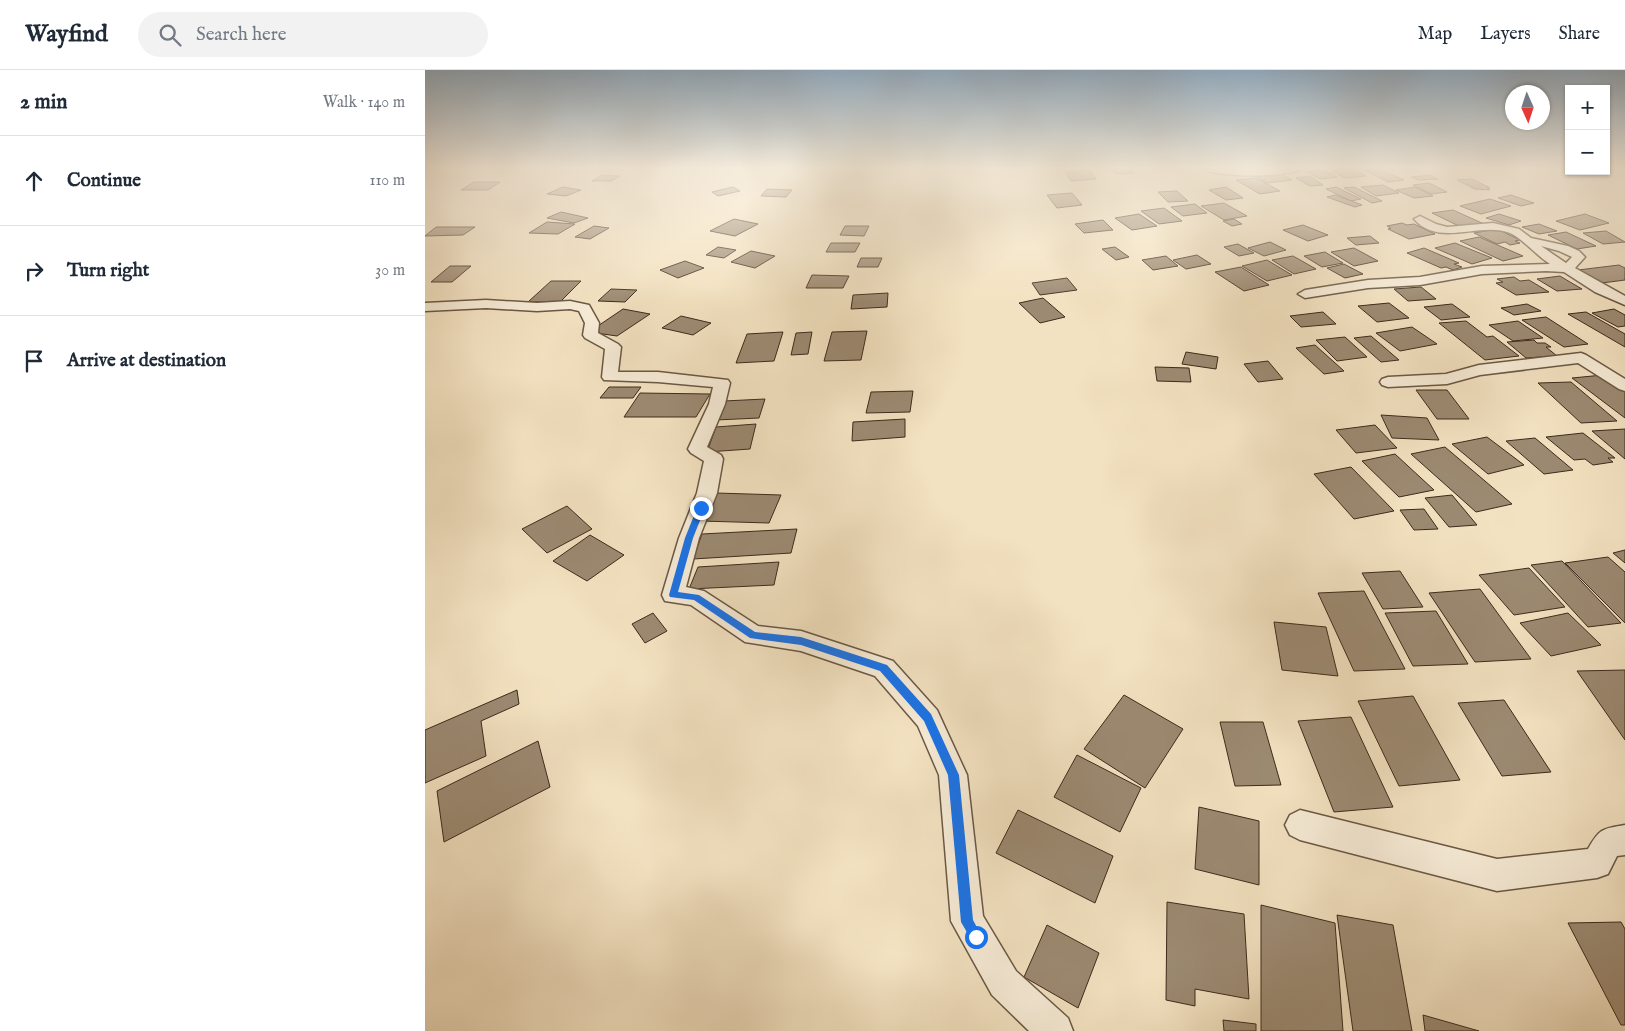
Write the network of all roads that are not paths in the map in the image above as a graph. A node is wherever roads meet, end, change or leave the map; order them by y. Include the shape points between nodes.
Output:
1 (1420, 219) dead end
2 (1529, 240) junction
3 (1568, 269) junction
4 (1305, 294) dead end
5 (1625, 301) edge
6 (425, 307) edge
7 (1389, 382) dead end
8 (1625, 386) edge
9 (1300, 825) dead end
10 (1625, 840) edge
11 (1055, 1031) edge

1 - 2 street via 1432,227 1447,230 1501,226
2 - 3 street via 1546,256
2 - 3 street via 1577,254 1579,256
3 - 4 street via 1482,270
3 - 5 street
6 - 11 street via 486,304 584,308 592,323 590,335 613,347 610,377 658,377 722,383 717,404 697,448 714,459 707,493 689,538 673,595 696,597 753,635 801,641 883,668 928,718 953,775 967,922 1004,983
7 - 8 street via 1447,379 1479,370 1581,358
9 - 10 street via 1497,875 1597,863 1608,843

